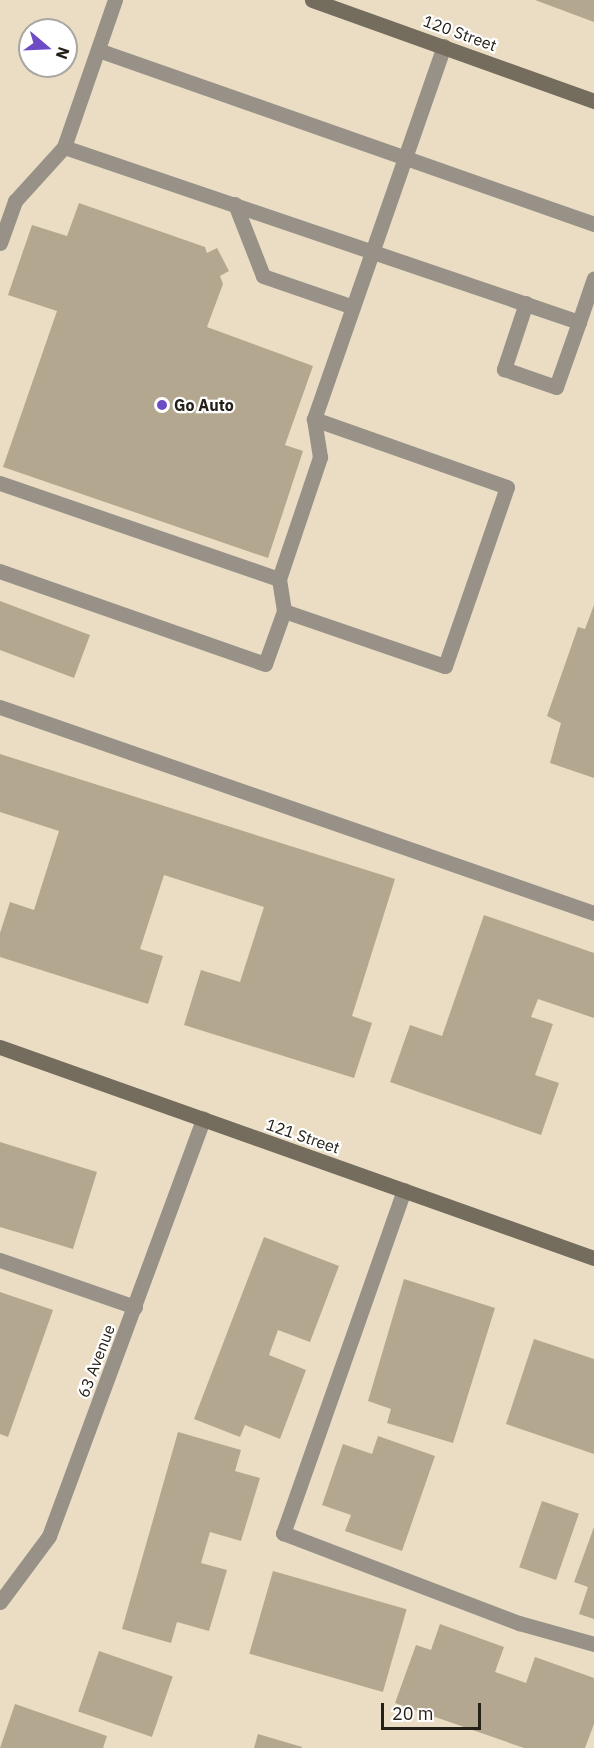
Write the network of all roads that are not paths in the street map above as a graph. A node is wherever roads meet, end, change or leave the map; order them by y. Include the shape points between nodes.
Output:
1 (115, 0) edge
2 (312, 0) edge
3 (444, 46) junction
4 (98, 50) junction
5 (594, 101) edge
6 (64, 147) junction
7 (405, 157) junction
8 (235, 204) junction
9 (594, 224) edge
10 (0, 243) edge
11 (372, 251) junction
12 (594, 278) edge
13 (525, 303) junction
14 (353, 307) junction
15 (579, 322) junction
16 (314, 419) junction
17 (0, 483) edge
18 (0, 571) edge
19 (279, 579) junction
20 (284, 611) junction
21 (0, 707) edge
22 (594, 913) edge
23 (0, 1047) edge
24 (203, 1119) junction
25 (404, 1190) junction
26 (594, 1258) edge
27 (0, 1260) edge
28 (135, 1307) junction
29 (0, 1602) edge
30 (594, 1644) edge

1 - 4 street
2 - 3 street, 120 Street
3 - 5 street, 120 Street
3 - 7 street
4 - 6 street
4 - 7 street
6 - 8 street
6 - 10 street via 15,201
7 - 9 street
7 - 11 street
8 - 11 street
8 - 14 street via 263,276
11 - 13 street
11 - 14 street
12 - 15 street
13 - 15 street
13 - 15 street via 504,369 556,387
14 - 16 street
16 - 19 street via 320,457
16 - 20 street via 507,487 445,666
17 - 19 street
18 - 20 street via 265,664
19 - 20 street
21 - 22 street
23 - 24 street, 121 Street
24 - 25 street, 121 Street
24 - 28 street, 63 Avenue
25 - 26 street, 121 Street
25 - 30 street via 284,1533 519,1623
27 - 28 street
28 - 29 street, 63 Avenue via 49,1536

